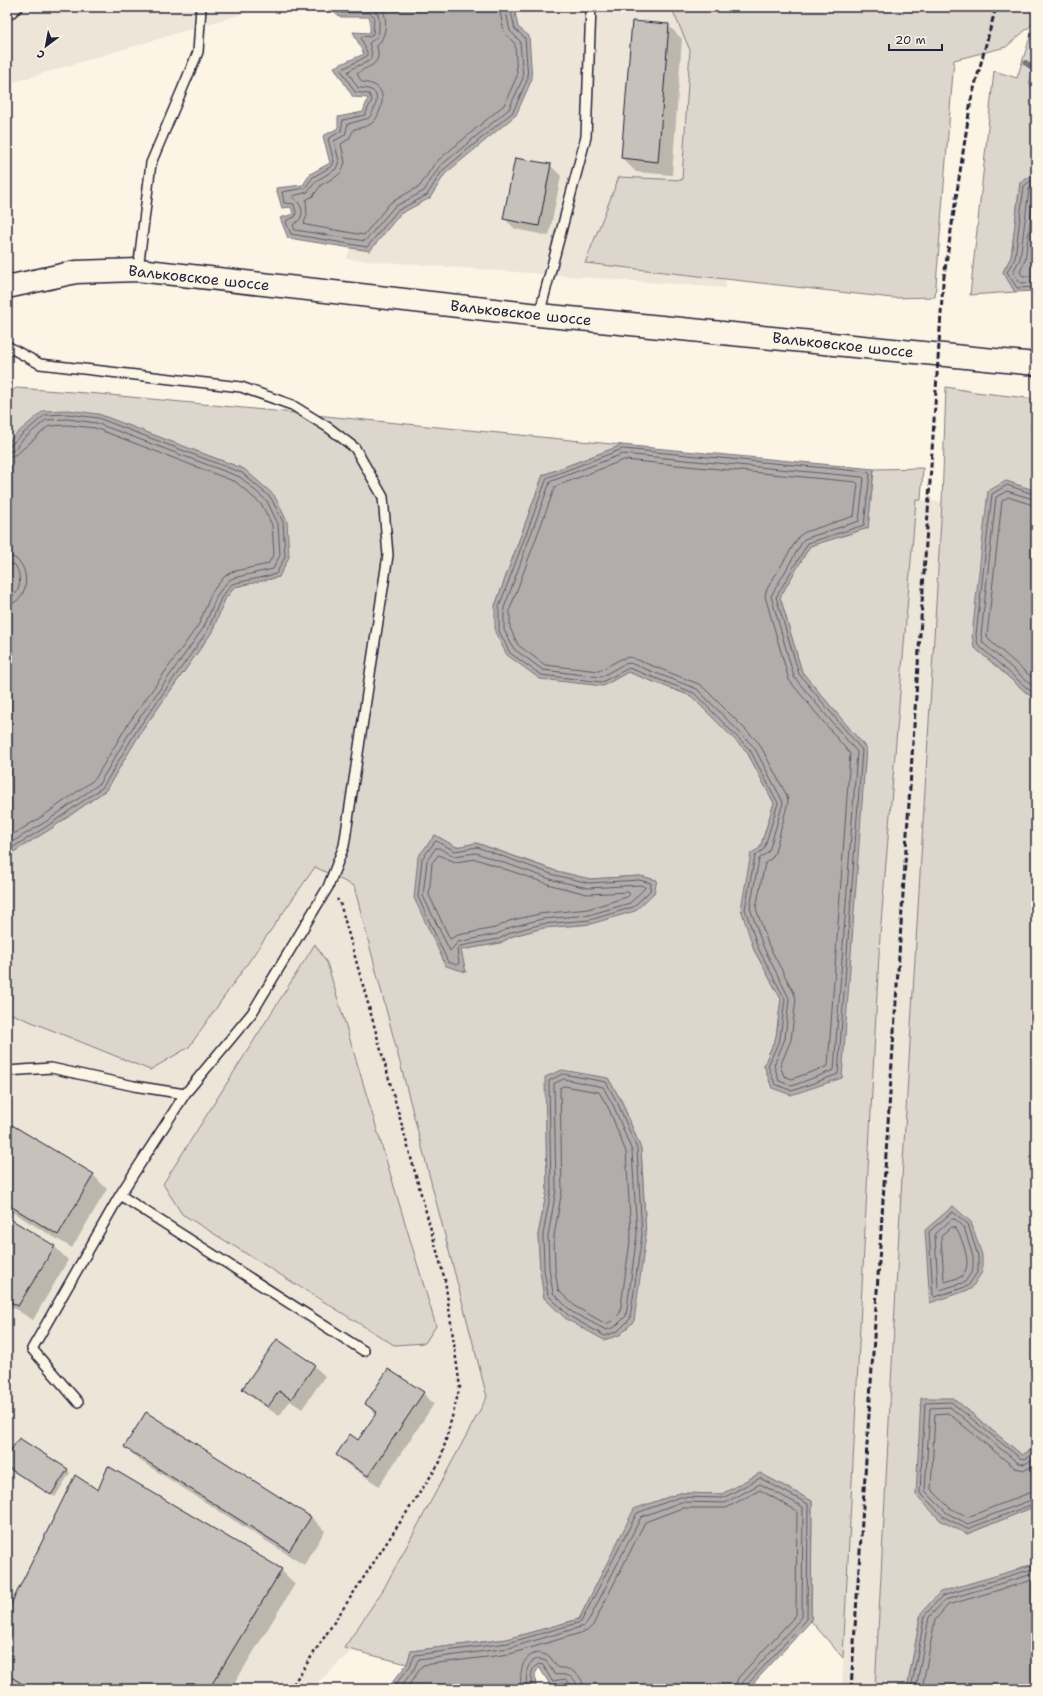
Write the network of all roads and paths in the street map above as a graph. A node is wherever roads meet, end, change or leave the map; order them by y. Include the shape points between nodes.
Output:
1 (18, 7) edge
2 (201, 7) edge
3 (591, 7) edge
4 (7, 16) edge
5 (138, 270) junction
6 (7, 287) edge
7 (539, 315) junction
8 (7, 346) edge
9 (1036, 364) edge
10 (328, 887) junction
11 (7, 1071) edge
12 (185, 1094) junction
13 (120, 1195) junction
14 (364, 1351) dead end
15 (78, 1402) dead end
16 (290, 1689) edge

1 - 4 lane
2 - 5 lane via 198,52 150,163
3 - 7 lane via 586,137
5 - 6 main road, Вальковское шоссе via 76,272
5 - 7 main road, Вальковское шоссе
7 - 9 main road, Вальковское шоссе
8 - 10 lane via 40,364 241,387 292,405 330,428 355,448 383,497 388,555 344,846
10 - 12 lane via 252,1013
10 - 16 path via 340,903 445,1280 460,1387 440,1462
11 - 12 lane via 51,1068
12 - 13 lane
13 - 14 lane
13 - 15 lane via 32,1349

